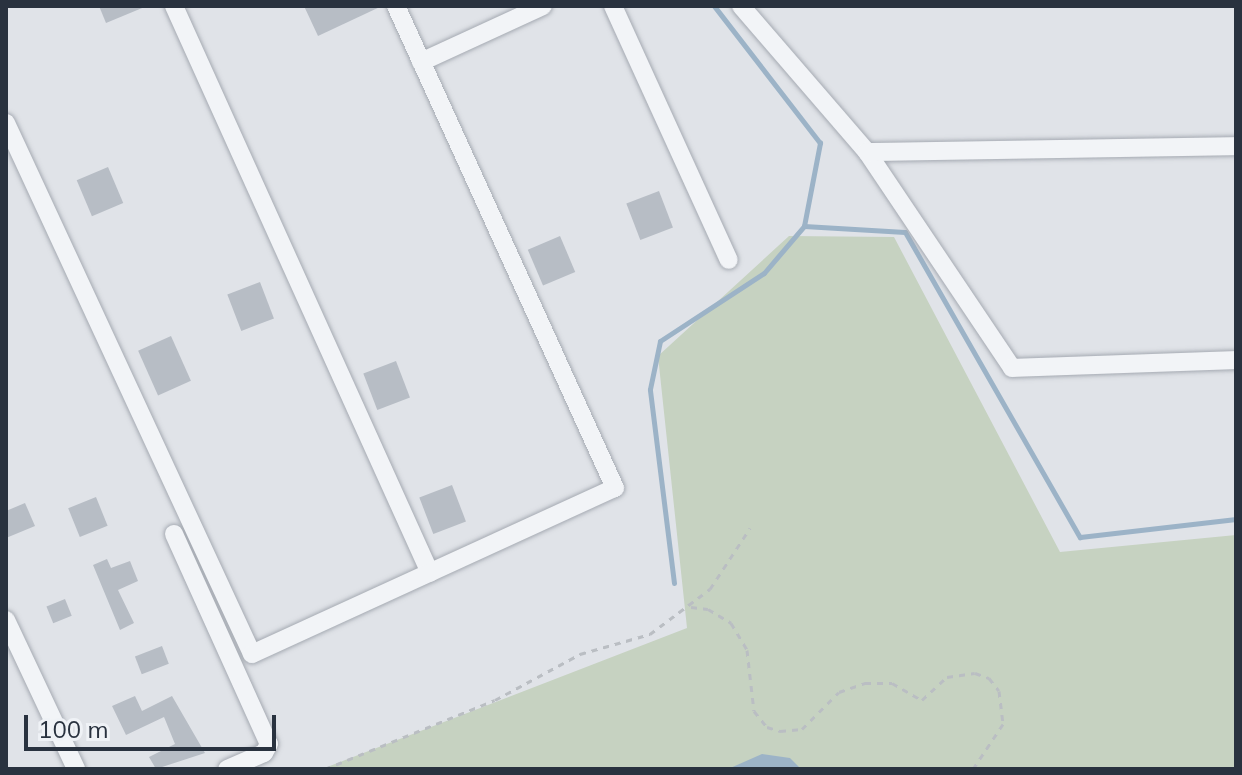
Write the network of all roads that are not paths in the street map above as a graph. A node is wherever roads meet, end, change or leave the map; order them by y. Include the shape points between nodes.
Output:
1 (174, 6) edge
2 (396, 6) edge
3 (543, 6) edge
4 (613, 6) edge
5 (741, 6) edge
6 (421, 62) junction
7 (6, 123) edge
8 (1236, 146) edge
9 (867, 152) junction
10 (729, 260) dead end
11 (1236, 360) edge
12 (174, 534) dead end
13 (430, 573) junction
14 (6, 620) edge
15 (76, 769) edge
16 (227, 769) edge

1 - 13 street
2 - 6 street
3 - 6 street
4 - 10 street
5 - 9 street
6 - 13 street via 615,488
7 - 13 street via 252,654
8 - 9 street
9 - 11 street via 1012,368
12 - 16 street via 269,744 264,753
14 - 15 street

